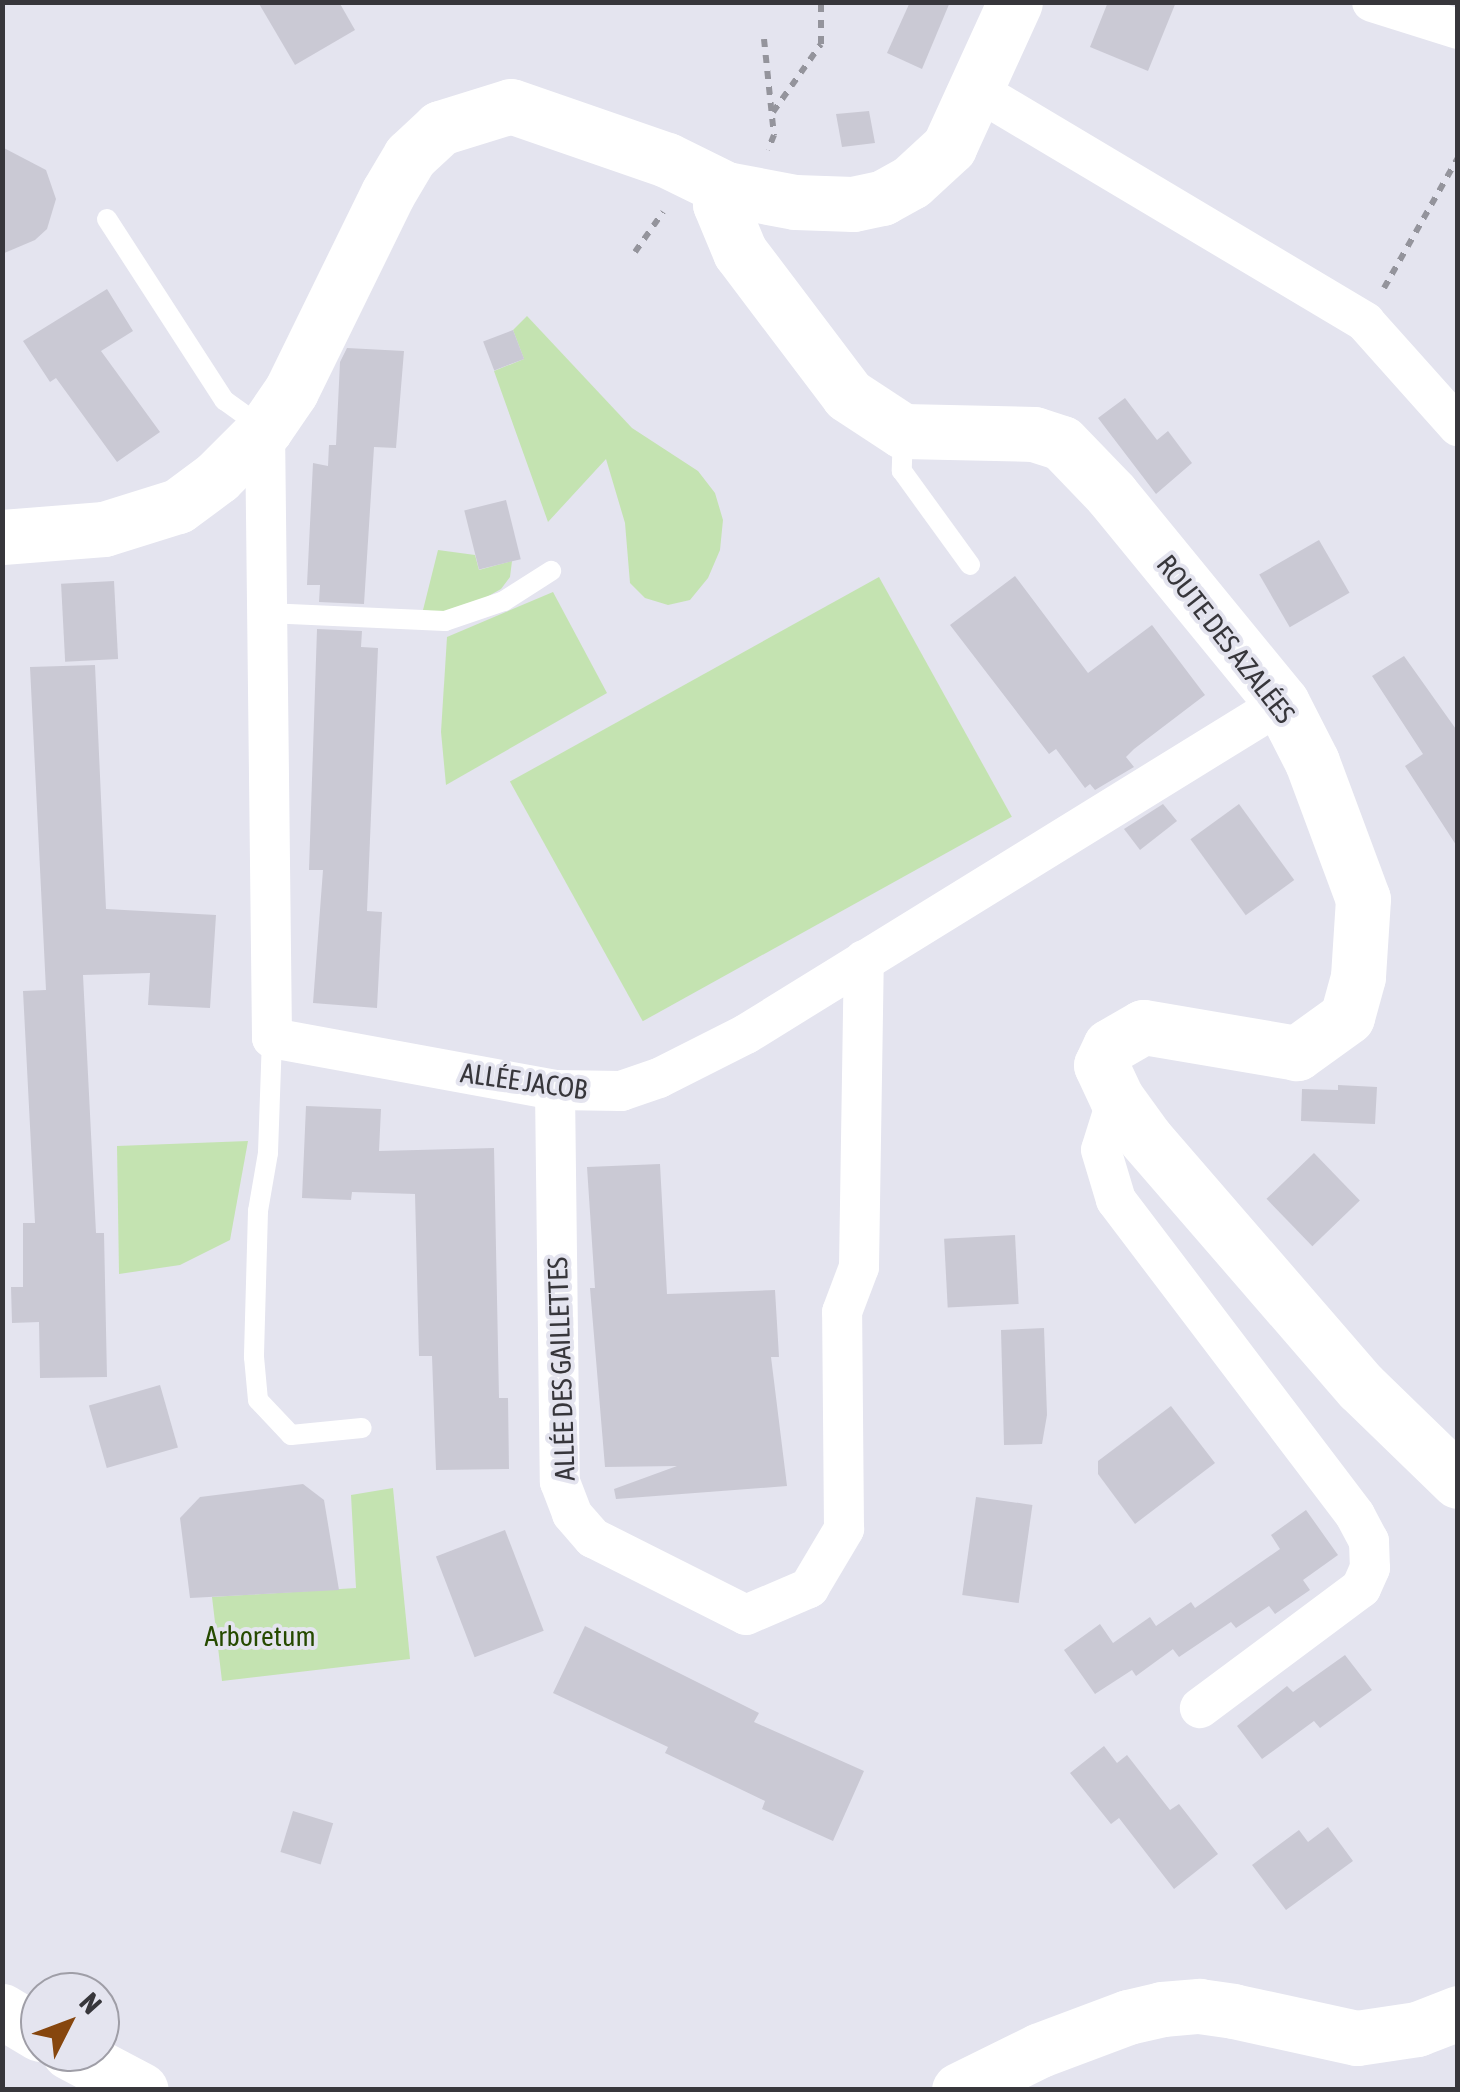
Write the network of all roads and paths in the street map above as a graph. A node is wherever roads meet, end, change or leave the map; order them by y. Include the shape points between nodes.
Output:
1 (821, 2) edge
2 (1014, 2) edge
3 (1372, 2) edge
4 (1458, 29) edge
5 (764, 38) dead end
6 (978, 90) junction
7 (773, 113) junction
8 (1458, 158) edge
9 (745, 173) junction
10 (107, 220) dead end
11 (1364, 322) junction
12 (1458, 426) edge
13 (265, 429) junction
14 (903, 431) junction
15 (2, 536) edge
16 (970, 565) dead end
17 (551, 571) dead end
18 (266, 613) junction
19 (1282, 703) junction
20 (864, 960) junction
21 (272, 1038) junction
22 (555, 1090) junction
23 (1117, 1099) junction
24 (362, 1428) dead end
25 (1458, 1482) edge
26 (1200, 1708) dead end
27 (1458, 2012) edge
28 (107, 2072) edge
29 (142, 2090) edge
30 (958, 2090) edge

1 - 7 path via 821,44
2 - 6 main road
3 - 4 street
5 - 7 path
6 - 9 main road via 949,147 882,198 795,202
6 - 11 street
7 - 9 path via 774,134
8 - 11 path
9 - 13 main road via 608,139 511,106 440,128 410,156 388,193 291,391
9 - 14 main road via 720,204 740,252 848,396
10 - 13 lane via 224,400
11 - 12 street
13 - 15 main road via 178,506 104,529
13 - 18 street
14 - 16 lane via 902,470
14 - 19 main road, ROUTE DES AZALÉES via 1034,434 1062,443
17 - 18 lane via 504,601 445,621
18 - 21 street
19 - 20 street, ALLÉE JACOB
19 - 23 main road, ROUTE DES AZALÉES via 1312,762 1363,900 1358,976 1347,1017 1297,1052 1143,1027 1110,1046 1101,1064
20 - 22 street, ALLÉE JACOB via 746,1034 659,1078 622,1091
20 - 22 street, ALLÉE DES GAILLETTES via 859,1267 842,1312 844,1530 809,1588 746,1614 592,1538 572,1514 560,1482
21 - 22 street, ALLÉE JACOB
21 - 24 lane via 268,1153 257,1228 258,1400 290,1435
23 - 25 main road, ROUTE DES AZALÉES via 1361,1387
23 - 26 street via 1101,1150 1116,1200 1368,1541 1370,1568 1361,1588
27 - 30 main road via 1417,2028 1358,2038 1233,2011 1162,2009 1040,2050
28 - 29 main road

